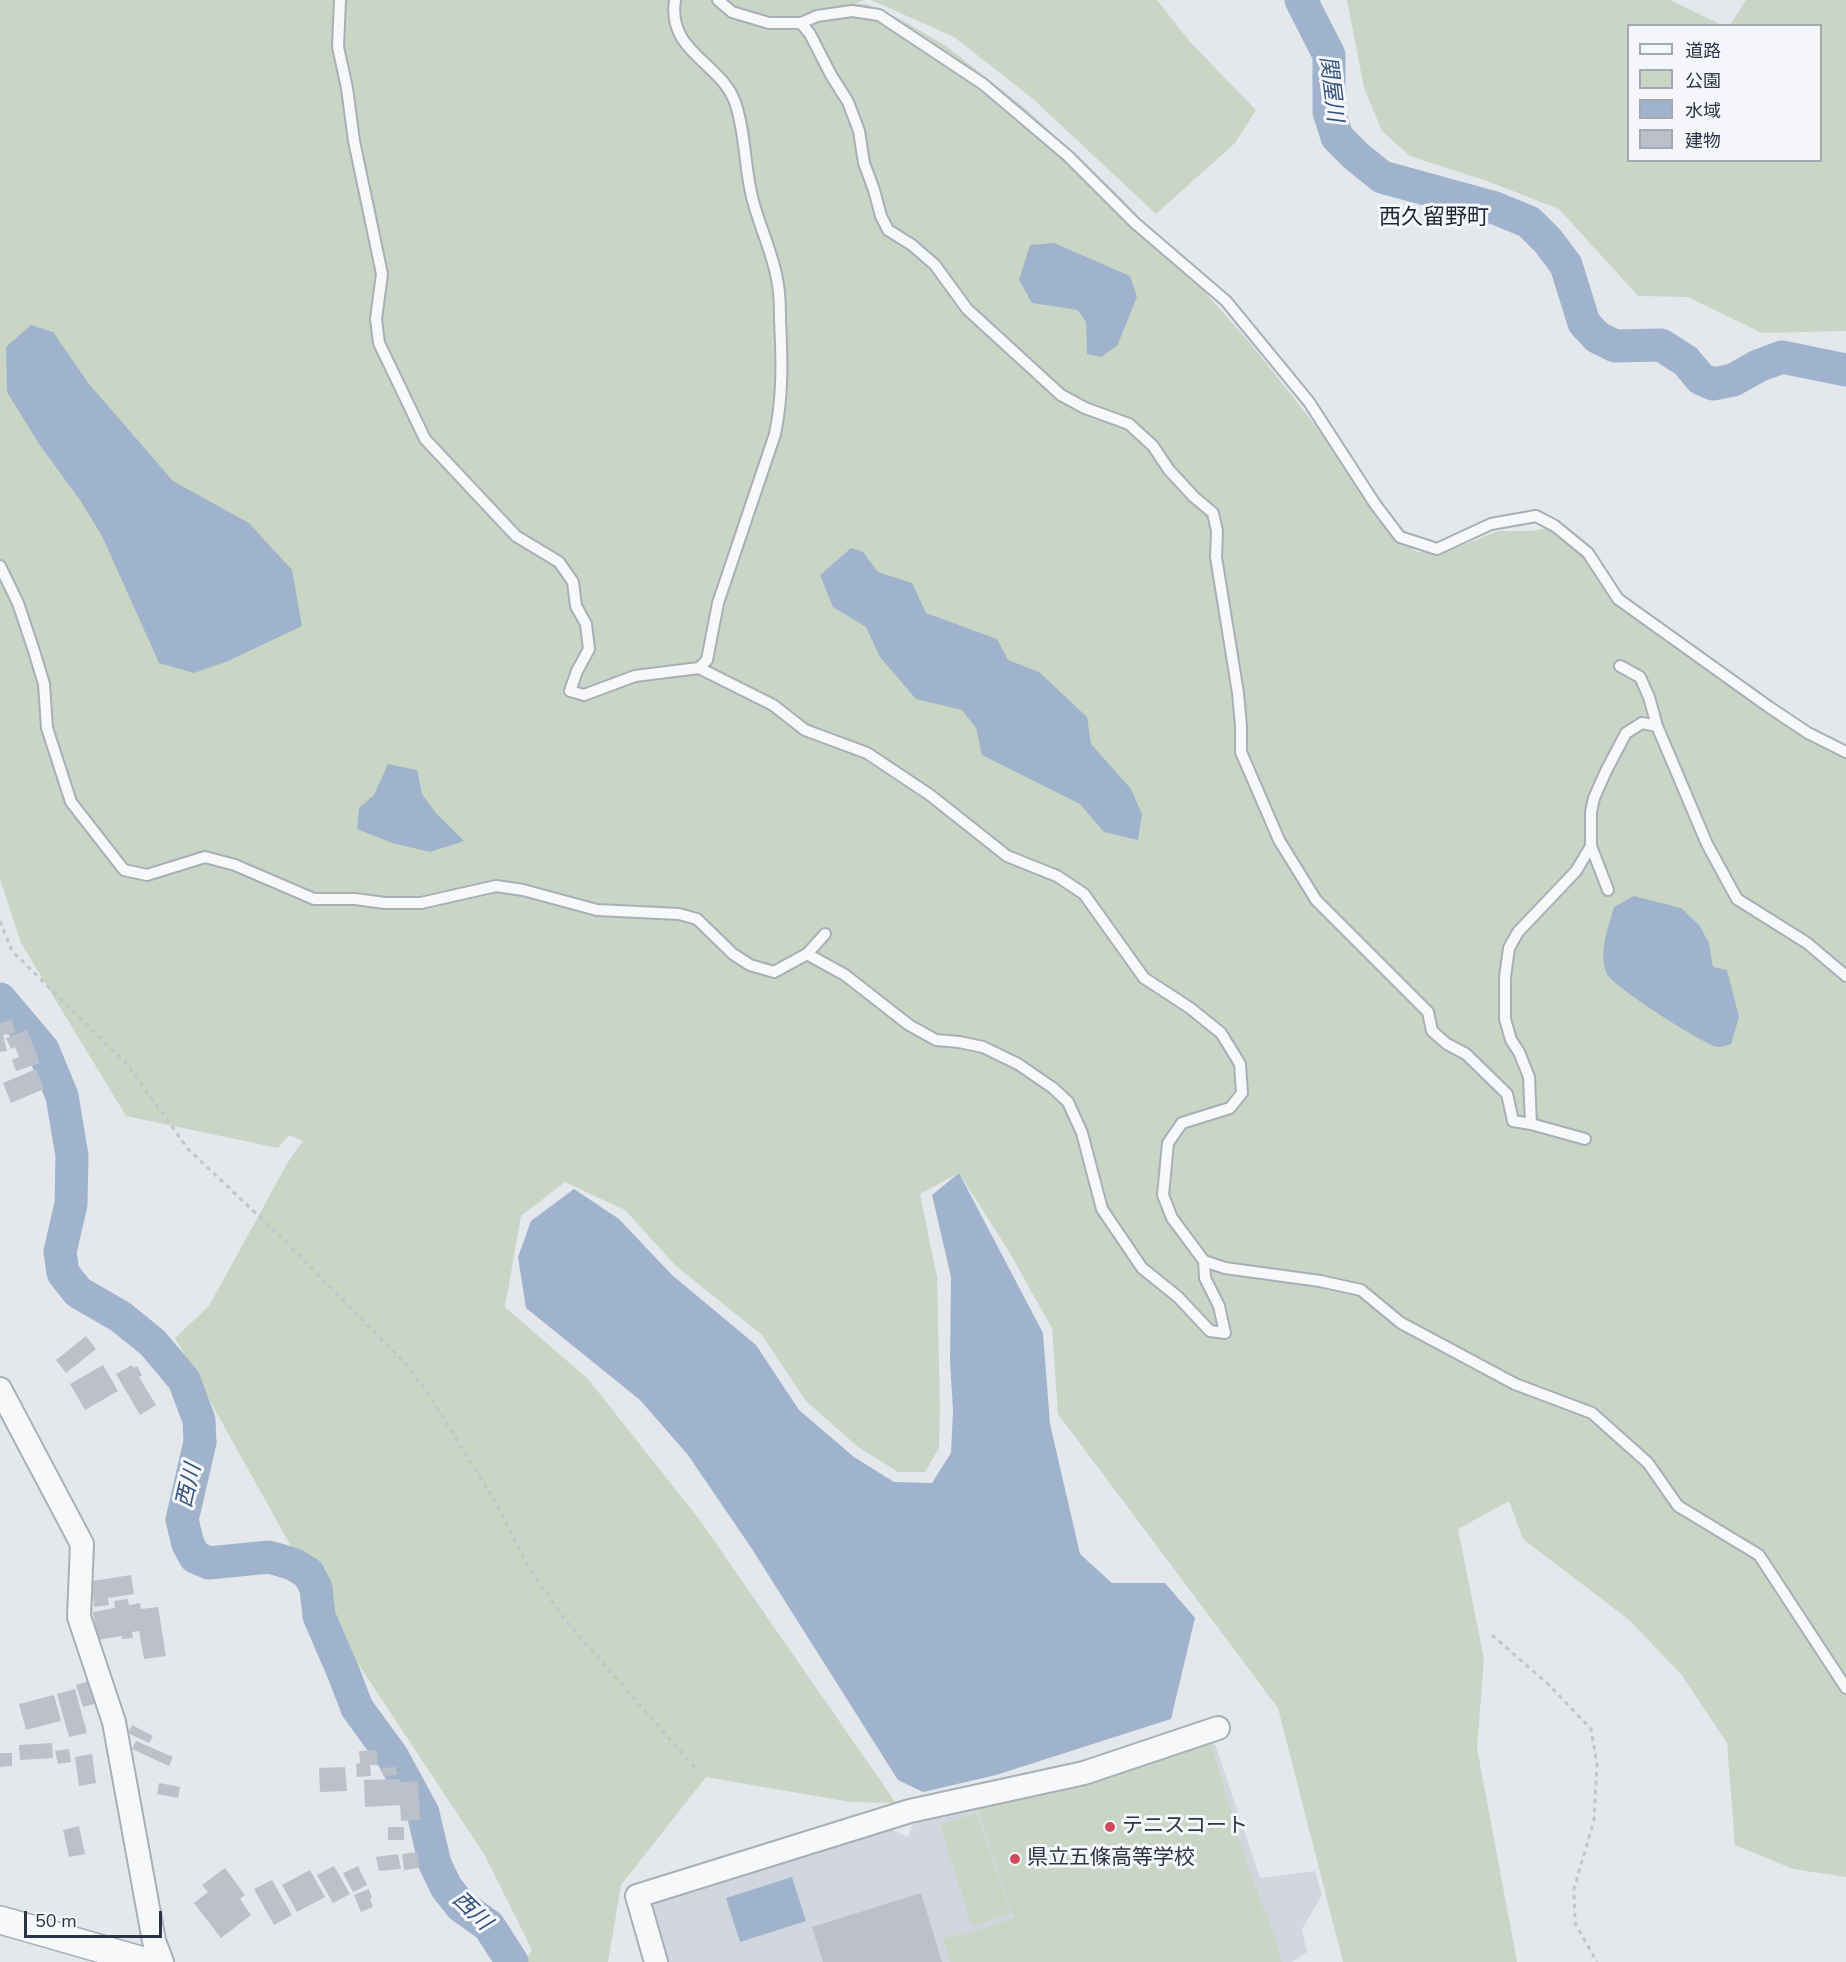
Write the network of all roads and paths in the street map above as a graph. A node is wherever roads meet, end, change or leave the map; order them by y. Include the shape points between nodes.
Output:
1 (340, 0) edge
2 (675, 0) edge
3 (718, 0) edge
4 (801, 24) junction
5 (0, 566) edge
6 (1620, 666) dead end
7 (699, 668) junction
8 (1657, 726) junction
9 (1846, 752) edge
10 (1591, 846) junction
11 (1608, 891) dead end
12 (0, 921) edge
13 (825, 934) dead end
14 (807, 954) junction
15 (1846, 976) edge
16 (1531, 1124) junction
17 (1585, 1139) dead end
18 (1204, 1261) junction
19 (0, 1389) edge
20 (1492, 1635) dead end
21 (1846, 1688) edge
22 (1218, 1728) dead end
23 (697, 1770) dead end
24 (0, 1920) edge
25 (147, 1962) edge
26 (162, 1962) edge
27 (656, 1962) edge
28 (1597, 1962) edge

1 - 7 lane via 338,47 382,274 376,319 379,343 425,439 516,536 558,562 573,582 589,649 570,691 584,695 634,676
2 - 7 lane via 678,32 688,48 726,84 741,121 753,200 778,280 783,366 775,434 718,603 707,660
3 - 4 lane via 732,12 769,23
4 - 9 lane via 817,16 852,11 879,15 983,84 1068,156 1135,223 1226,301 1309,402 1400,537 1437,549 1491,524 1536,516 1588,553 1618,599 1769,707
4 - 16 lane via 848,102 888,230 934,265 968,309 1061,395 1129,424 1213,513 1216,557 1233,654 1241,752 1279,840 1316,900 1428,1012 1432,1031 1466,1054 1507,1094 1513,1121
5 - 14 lane via 18,603 44,684 47,728 71,802 124,870 147,875 205,857 235,865 314,899 385,903 421,903 496,886 597,910 680,914 696,919 750,965 774,972
6 - 8 lane via 1640,677
7 - 18 lane via 772,705 805,730 867,753 930,795 1007,856 1057,876 1084,894 1144,978 1221,1033 1240,1064 1242,1093 1230,1108 1182,1123 1168,1143 1163,1195 1172,1218
8 - 10 lane via 1642,723 1626,733 1594,798
8 - 15 lane via 1707,844 1737,899 1807,943
10 - 11 lane
10 - 16 lane via 1576,871 1518,932 1509,948 1505,1019 1529,1077
12 - 23 path via 12,951 127,1064 188,1149 403,1361 428,1393 494,1500 530,1570 566,1621
13 - 14 lane
14 - 18 lane via 844,975 909,1025 936,1040 983,1047 1018,1064 1053,1088 1068,1102 1082,1133 1102,1209 1142,1268 1178,1297 1210,1331 1225,1333 1219,1306 1205,1278
16 - 17 lane
18 - 21 lane via 1225,1268 1360,1290 1401,1323 1515,1384 1592,1413 1648,1463 1678,1506 1758,1555
19 - 26 street via 82,1544 79,1617 114,1722 154,1941
20 - 28 path via 1591,1729 1597,1764 1594,1820 1574,1889 1575,1923
22 - 27 street via 1084,1773 910,1811 637,1896
24 - 25 street

